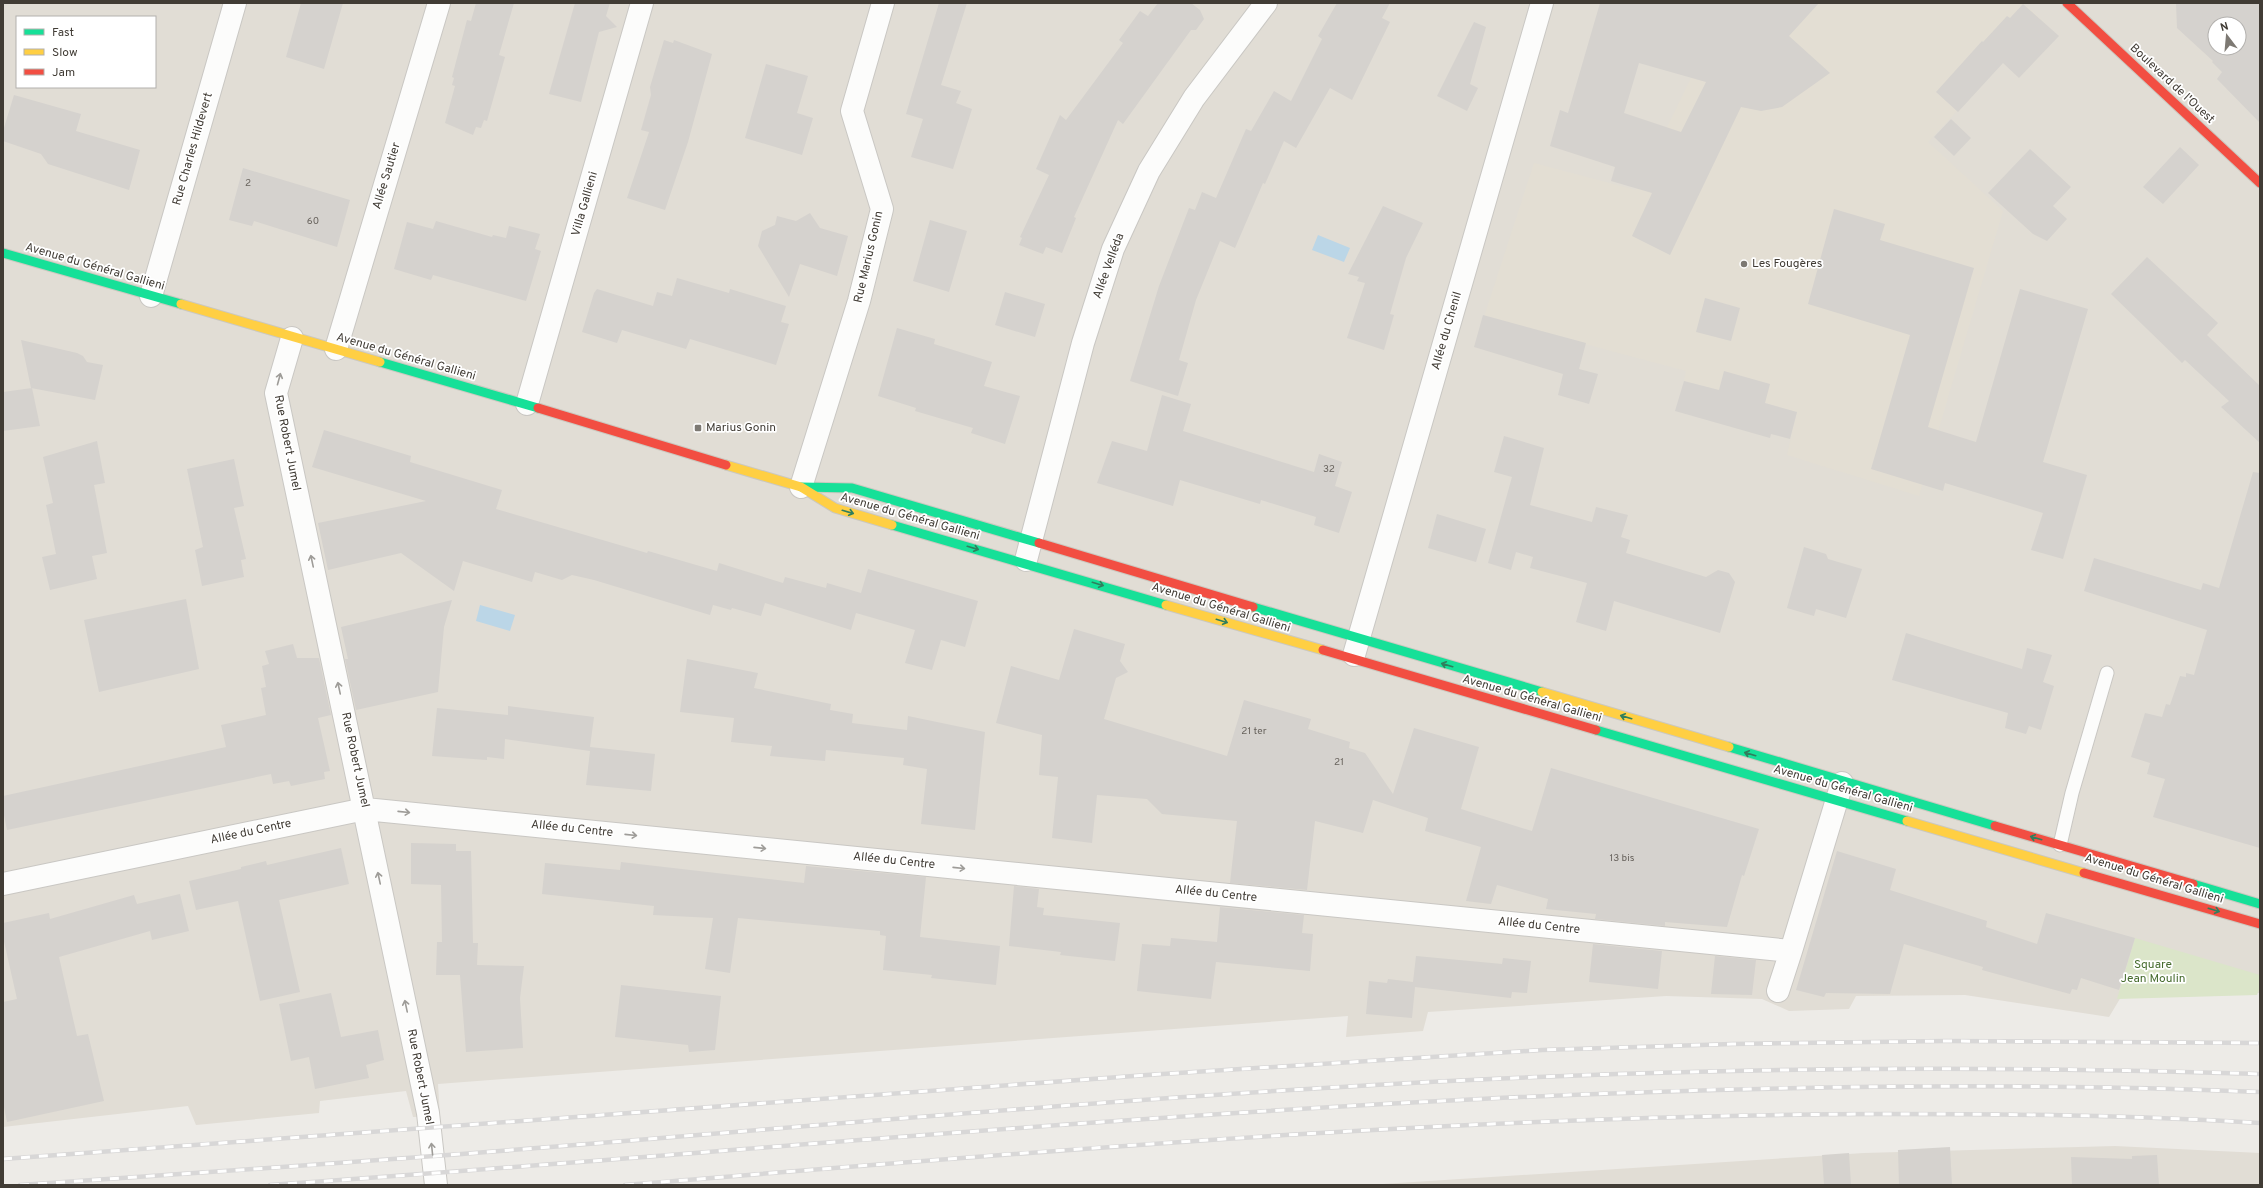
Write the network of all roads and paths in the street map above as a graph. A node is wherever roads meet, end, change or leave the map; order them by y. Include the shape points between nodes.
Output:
1 (235, 3) edge
2 (439, 3) edge
3 (642, 3) edge
4 (883, 3) edge
5 (1266, 3) edge
6 (1542, 3) edge
7 (2067, 3) edge
8 (2260, 183) edge
9 (3, 253) edge
10 (151, 296) junction
11 (292, 338) junction
12 (336, 349) junction
13 (527, 404) junction
14 (801, 487) junction
15 (1031, 541) junction
16 (1025, 563) junction
17 (1358, 638) junction
18 (1353, 660) junction
19 (2107, 673) dead end
20 (1840, 790) junction
21 (365, 808) junction
22 (2060, 845) junction
23 (3, 884) edge
24 (2260, 904) edge
25 (2260, 924) edge
26 (1791, 951) junction
27 (1778, 991) dead end
28 (436, 1185) edge

1 - 10 street, Rue Charles Hildevert
2 - 12 street, Allée Sautier
3 - 13 street, Villa Gallieni
4 - 14 street, Rue Marius Gonin via 852,111 882,209 859,302
5 - 15 street, Allée Velléda via 1190,105 1149,171 1113,249 1083,343
6 - 17 street, Allée du Chenil
7 - 8 street, Boulevard de l'Ouest
9 - 10 street, Avenue du Général Gallieni
10 - 11 street, Avenue du Général Gallieni
11 - 12 street, Avenue du Général Gallieni
21 -> 11 street, Rue Robert Jumel via 276,394
12 - 13 street, Avenue du Général Gallieni
13 - 14 street, Avenue du Général Gallieni
14 - 15 street, Avenue du Général Gallieni via 852,488
14 -> 16 street, Avenue du Général Gallieni via 835,508
15 - 16 street, Allée Velléda
15 - 17 street, Avenue du Général Gallieni
16 -> 18 street, Avenue du Général Gallieni
17 - 18 street, Allée du Chenil
20 -> 17 street, Avenue du Général Gallieni
18 - 20 street, Avenue du Général Gallieni
19 - 22 lane via 2072,792
22 -> 20 street, Avenue du Général Gallieni
20 -> 25 street, Avenue du Général Gallieni
20 - 26 street
21 - 23 street, Allée du Centre
21 -> 26 street, Allée du Centre
28 -> 21 street, Rue Robert Jumel via 428,1113
22 - 24 street, Avenue du Général Gallieni
26 - 27 street

